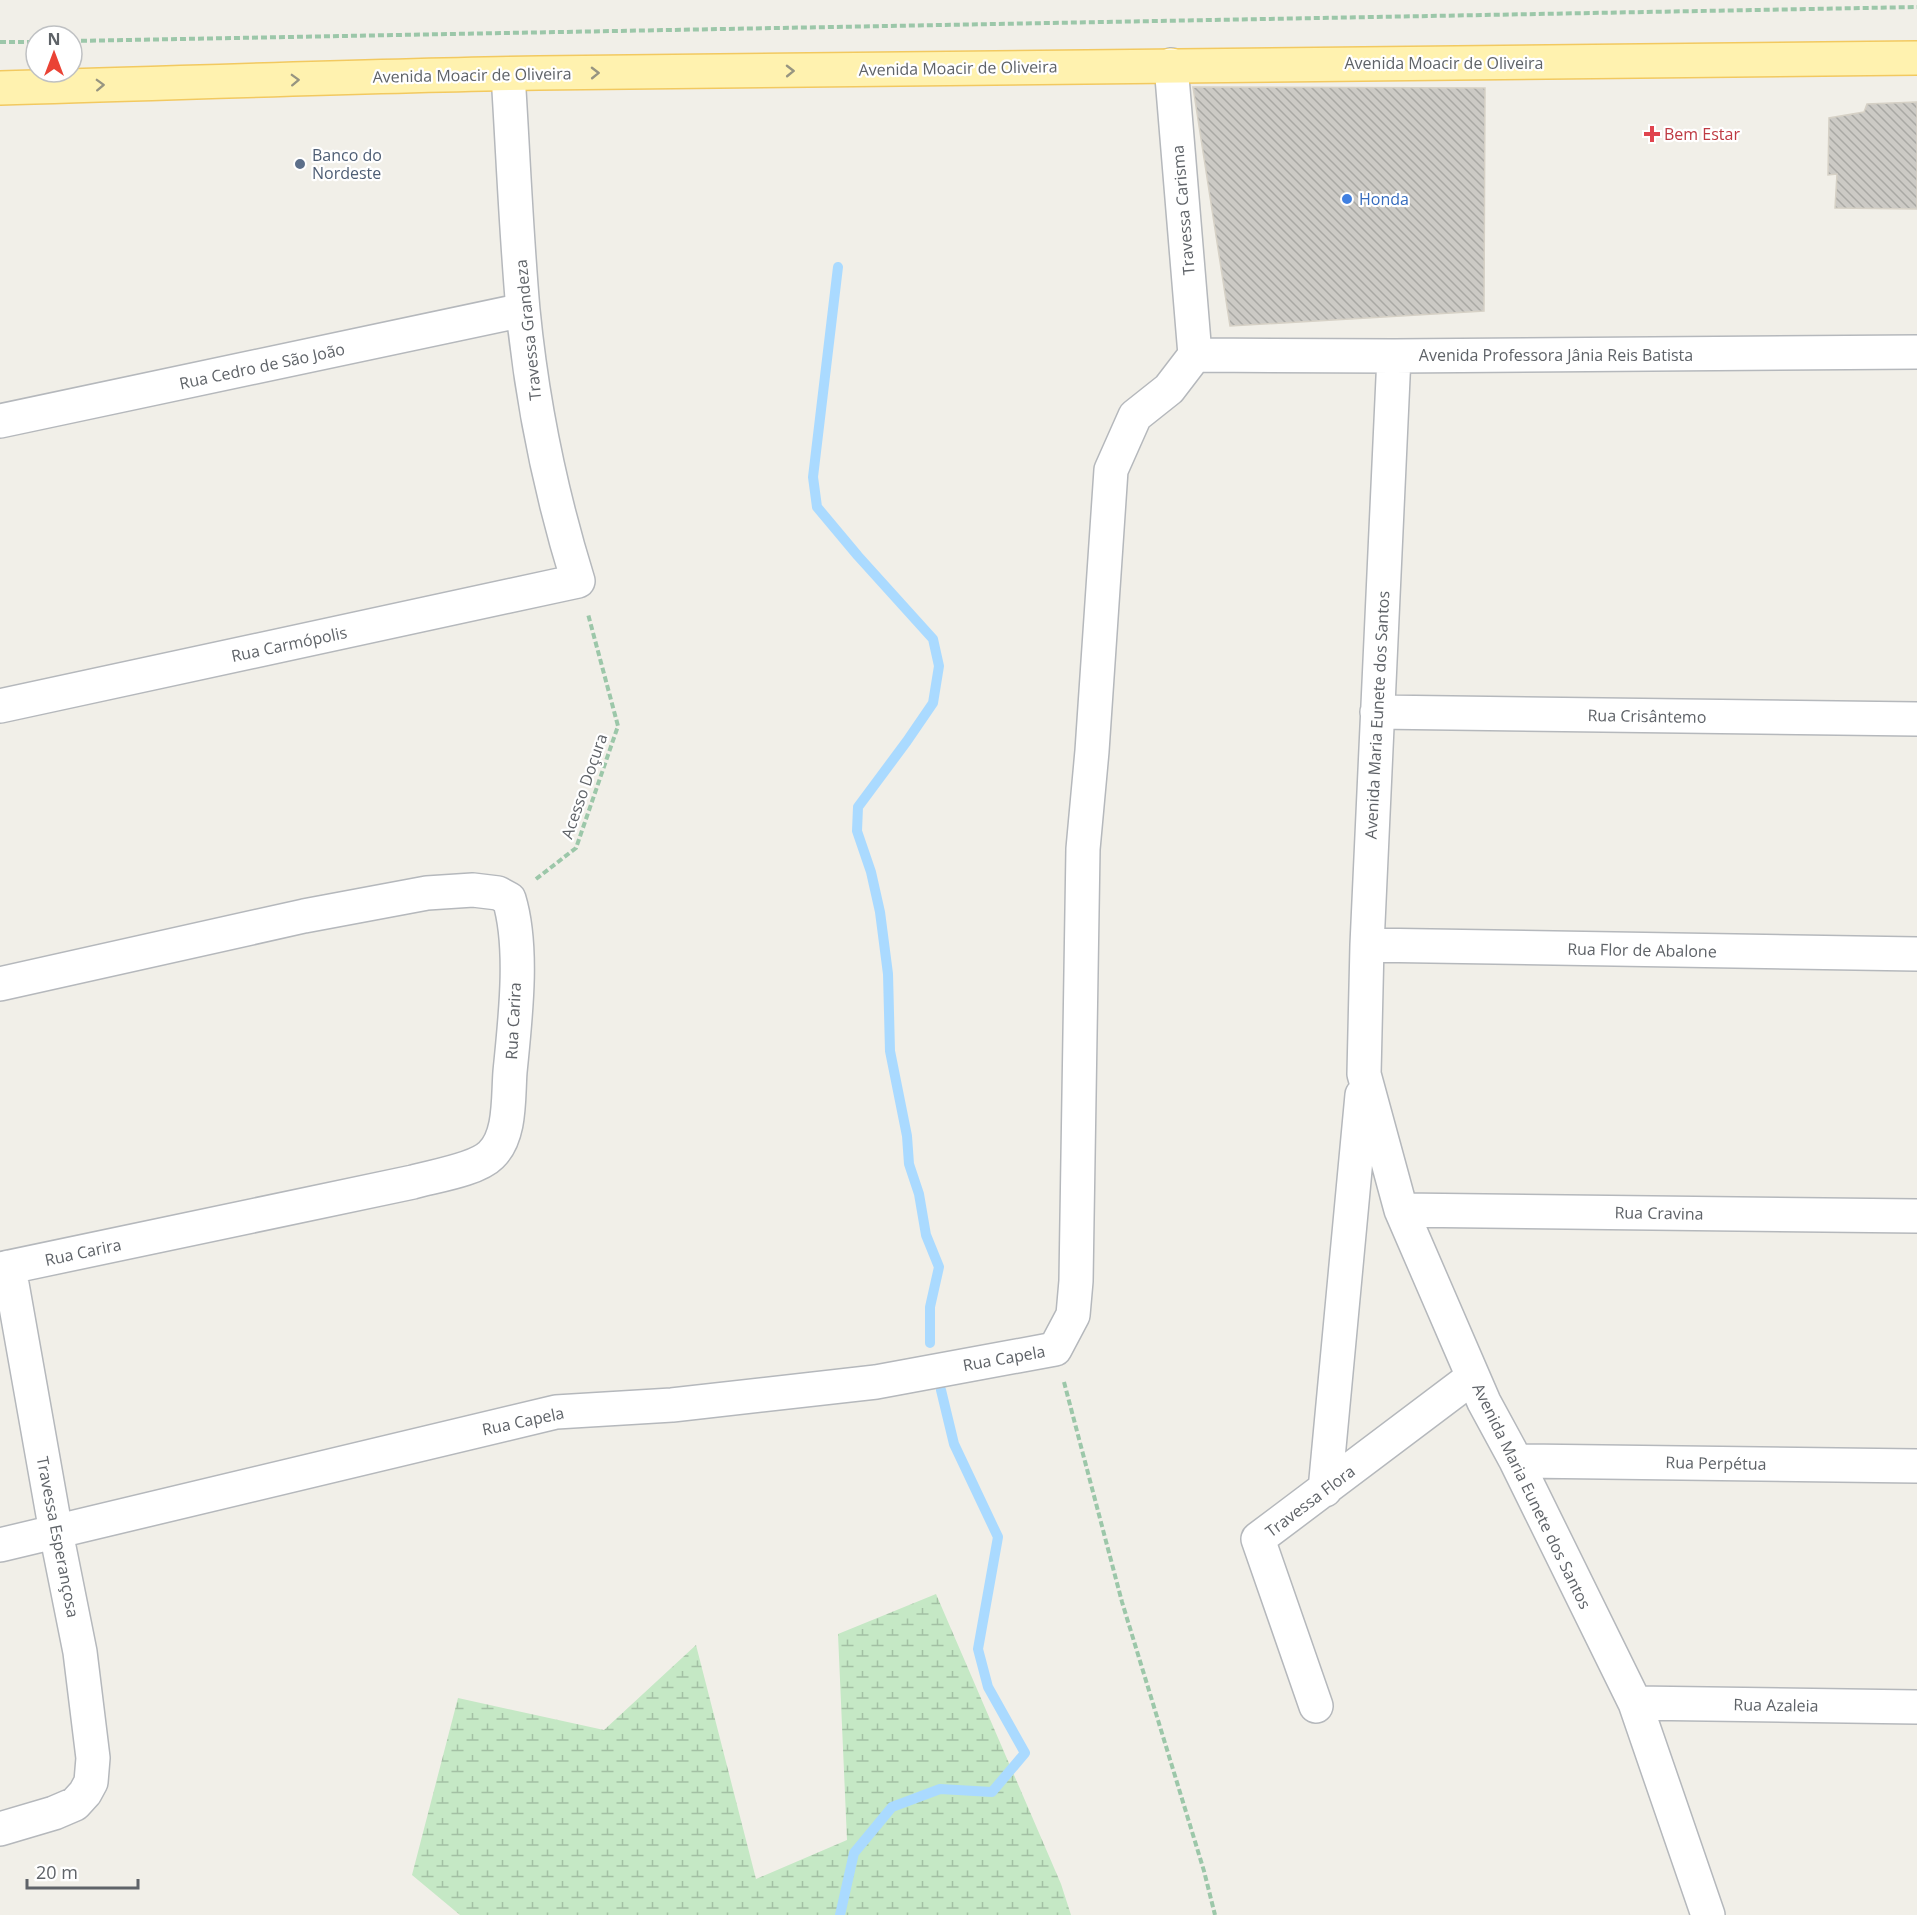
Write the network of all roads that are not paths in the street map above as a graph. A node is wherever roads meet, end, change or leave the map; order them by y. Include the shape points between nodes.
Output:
1 (1917, 58) edge
2 (1171, 65) junction
3 (508, 74) junction
4 (0, 88) edge
5 (524, 310) junction
6 (1917, 352) edge
7 (1195, 354) junction
8 (1394, 356) junction
9 (0, 421) edge
10 (578, 581) joint
11 (0, 706) edge
12 (1377, 712) junction
13 (1917, 719) edge
14 (1367, 945) junction
15 (1917, 954) edge
16 (0, 984) edge
17 (1365, 1074) junction
18 (1401, 1210) junction
19 (1917, 1216) edge
20 (5, 1268) edge
21 (1473, 1377) junction
22 (1516, 1461) junction
23 (1917, 1466) edge
24 (1325, 1490) junction
25 (56, 1532) junction
26 (0, 1545) edge
27 (1635, 1703) junction
28 (1316, 1706) dead end
29 (1917, 1707) edge
30 (0, 1829) edge
31 (1708, 1915) edge

1 - 2 main road, Avenida Moacir de Oliveira
3 -> 2 main road, Avenida Moacir de Oliveira
2 - 7 street, Travessa Carisma
4 -> 3 main road, Avenida Moacir de Oliveira
3 - 5 street, Travessa Grandeza
5 - 9 street, Rua Cedro de São João
5 - 10 street, Travessa Grandeza via 537,410 566,544
6 - 8 street, Avenida Professora Jânia Reis Batista
7 - 8 street, Avenida Professora Jânia Reis Batista
7 - 25 street, Rua Capela via 1169,389 1135,416 1111,470 1083,849 1076,1281 1073,1316 1055,1348 876,1382 672,1405 556,1412
8 - 12 street, Avenida Maria Eunete dos Santos
10 - 11 street, Rua Carmópolis
12 - 13 street, Rua Crisântemo
12 - 14 street, Avenida Maria Eunete dos Santos
14 - 15 street, Rua Flor de Abalone
14 - 17 street, Avenida Maria Eunete dos Santos
16 - 20 street, Rua Carira via 304,916 427,893 498,893 509,899 515,934 516,1011 505,1121 491,1156 413,1182
17 - 18 street, Avenida Maria Eunete dos Santos
17 - 24 street, Avenida Maria Eunete dos Santos
18 - 19 street, Rua Cravina
18 - 21 street, Avenida Maria Eunete dos Santos
20 - 25 street, Travessa Esperançosa
21 - 22 street, Avenida Maria Eunete dos Santos
21 - 24 street, Travessa Flora
22 - 23 street, Rua Perpétua
22 - 27 street, Avenida Maria Eunete dos Santos
24 - 28 street, Travessa Flora via 1258,1539
25 - 26 street, Rua Capela
25 - 30 street, Travessa Esperançosa via 92,1738 90,1782 75,1804
27 - 29 street, Rua Azaleia
27 - 31 street, Avenida Maria Eunete dos Santos

